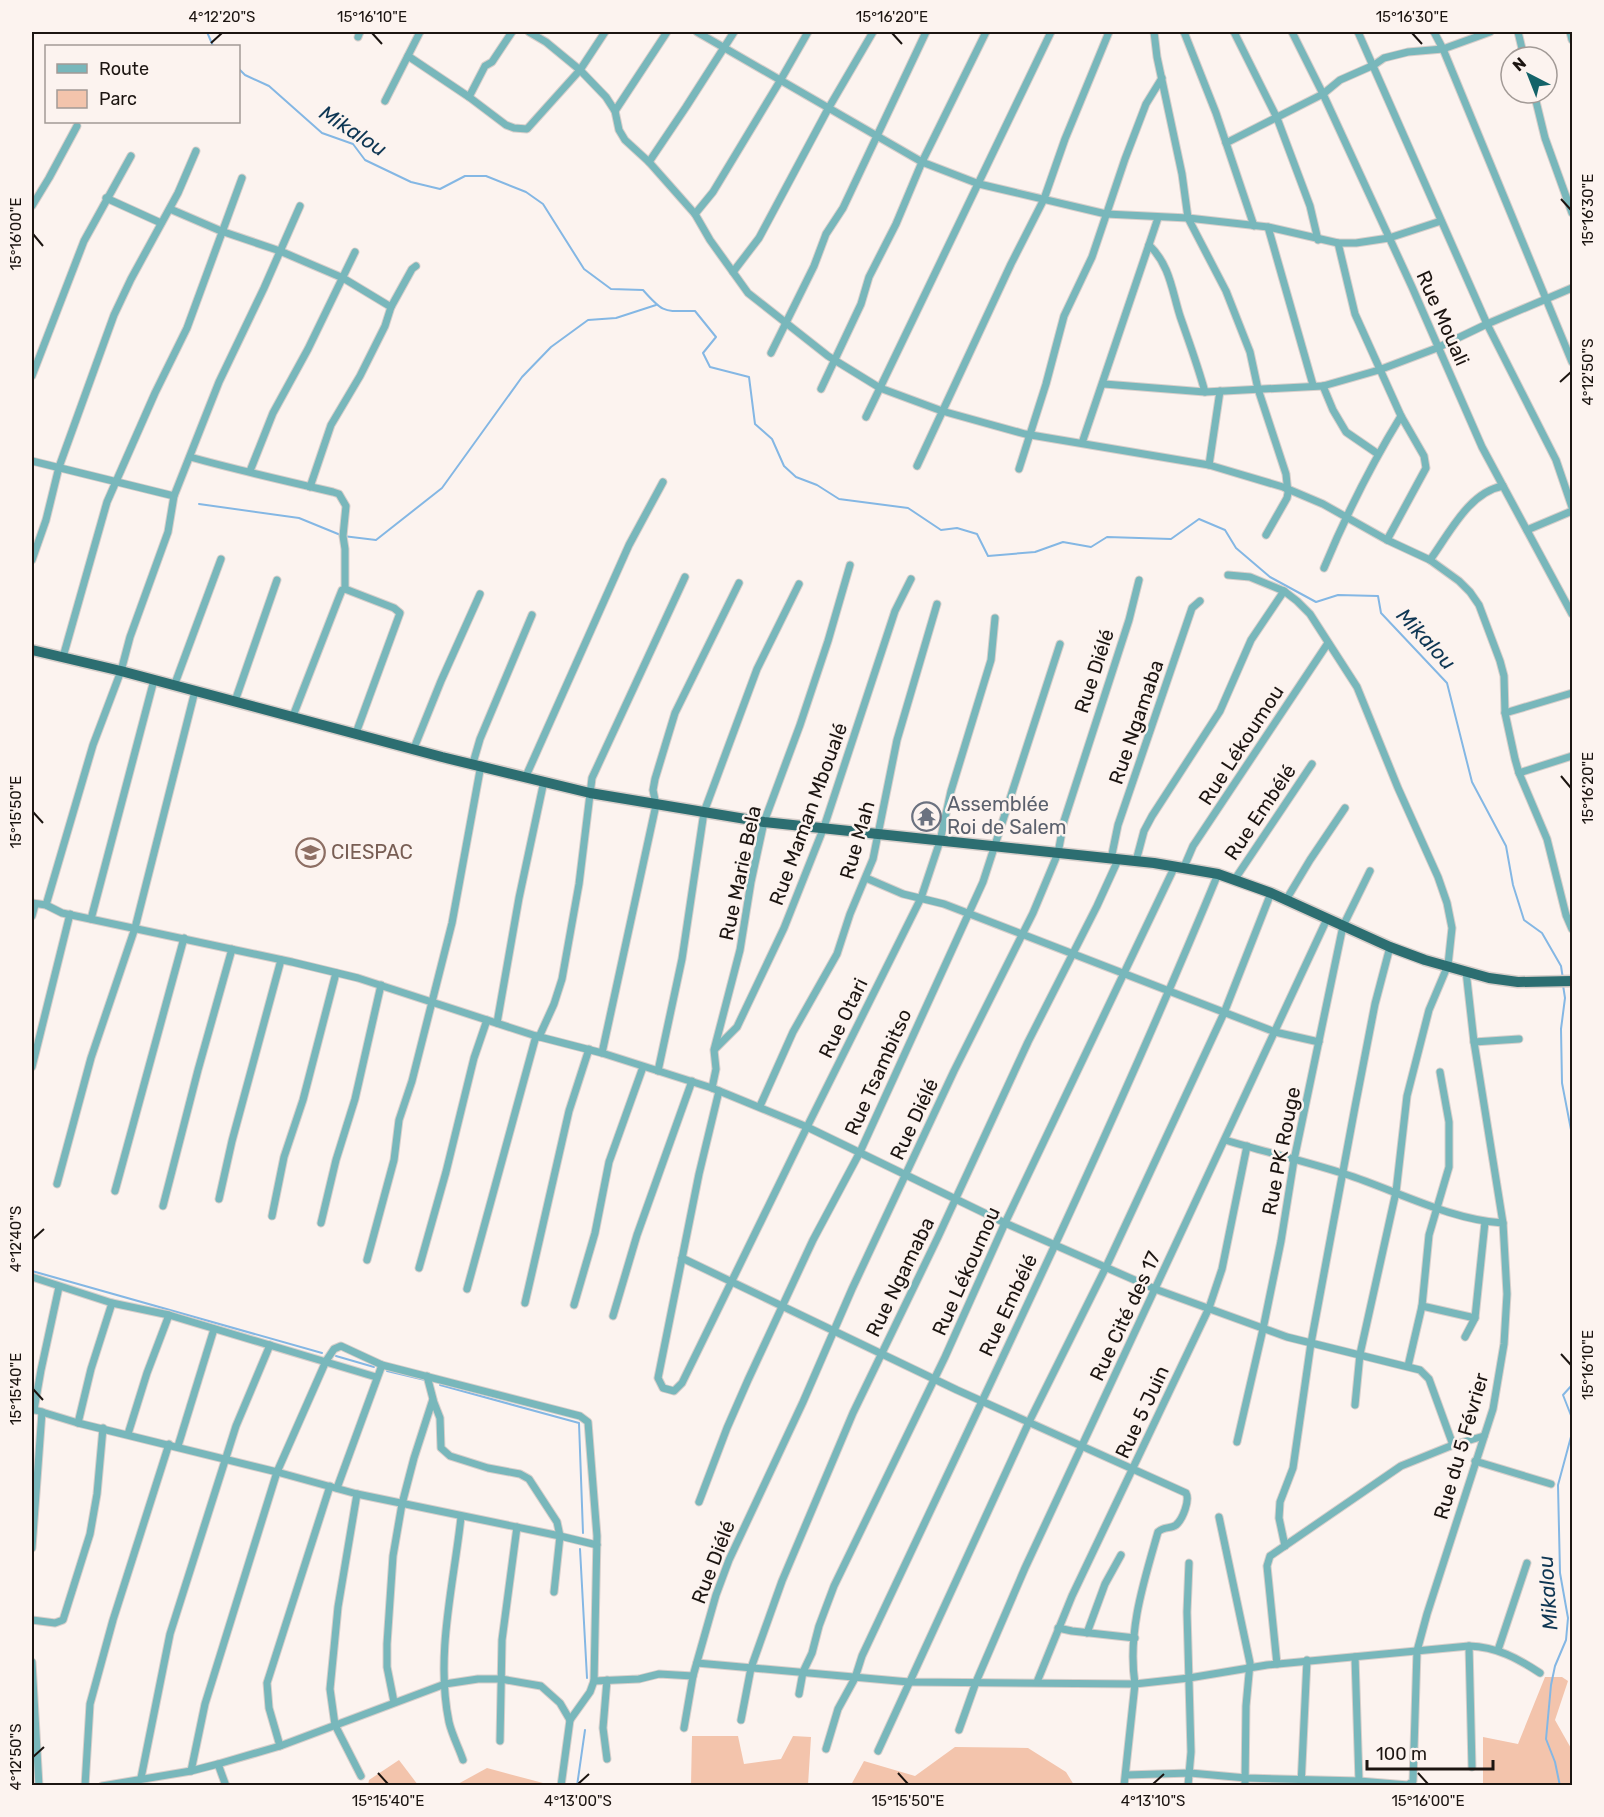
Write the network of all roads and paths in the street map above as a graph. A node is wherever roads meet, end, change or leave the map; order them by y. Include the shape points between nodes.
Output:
1 (420, 32) edge
2 (512, 32) edge
3 (529, 32) edge
4 (606, 32) edge
5 (667, 32) edge
6 (697, 32) edge
7 (734, 32) edge
8 (808, 32) edge
9 (873, 32) edge
10 (926, 32) edge
11 (986, 32) edge
12 (1051, 32) edge
13 (1109, 32) edge
14 (1154, 32) edge
15 (1184, 32) edge
16 (1234, 32) edge
17 (1292, 32) edge
18 (1358, 32) edge
19 (1434, 32) edge
20 (1490, 32) edge
21 (1570, 32) edge
22 (1477, 34) edge
23 (542, 35) edge
24 (1572, 40) edge
25 (725, 47) junction
26 (1443, 49) junction
27 (408, 56) junction
28 (1374, 65) junction
29 (580, 69) junction
30 (1162, 78) junction
31 (780, 81) junction
32 (1323, 94) junction
33 (469, 97) junction
34 (385, 101) dead end
35 (1537, 105) edge
36 (828, 109) junction
37 (615, 111) junction
38 (1277, 118) junction
39 (77, 126) dead end
40 (878, 137) junction
41 (1226, 143) junction
42 (196, 151) dead end
43 (131, 156) dead end
44 (649, 162) junction
45 (922, 162) junction
46 (242, 177) dead end
47 (979, 184) junction
48 (106, 198) junction
49 (1044, 199) junction
50 (32, 206) edge
51 (300, 206) dead end
52 (170, 209) junction
53 (1572, 213) edge
54 (695, 214) junction
55 (1106, 214) junction
56 (1158, 218) junction
57 (1188, 218) junction
58 (1441, 221) junction
59 (161, 223) junction
60 (1254, 226) junction
61 (1268, 227) junction
62 (221, 231) junction
63 (1389, 238) junction
64 (1318, 240) junction
65 (1338, 243) junction
66 (1149, 245) junction
67 (280, 251) junction
68 (355, 252) dead end
69 (416, 266) dead end
70 (733, 272) junction
71 (343, 278) junction
72 (1572, 288) edge
73 (1545, 300) junction
74 (391, 306) junction
75 (787, 324) junction
76 (1487, 324) junction
77 (1437, 348) junction
78 (771, 352) dead end
79 (836, 361) junction
80 (1572, 362) edge
81 (1379, 370) junction
82 (32, 376) edge
83 (1104, 384) junction
84 (1313, 385) junction
85 (1323, 386) junction
86 (880, 388) junction
87 (822, 389) dead end
88 (1258, 389) junction
89 (1220, 391) junction
90 (1205, 392) junction
91 (942, 411) junction
92 (1401, 416) junction
93 (866, 417) dead end
94 (1030, 434) junction
95 (1082, 443) junction
96 (1378, 454) junction
97 (190, 457) junction
98 (32, 461) edge
99 (1209, 465) junction
100 (917, 466) dead end
101 (59, 467) junction
102 (1019, 469) dead end
103 (250, 471) junction
104 (116, 482) junction
105 (663, 482) dead end
106 (1503, 486) junction
107 (310, 487) junction
108 (1286, 489) junction
109 (174, 496) junction
110 (1572, 509) edge
111 (1345, 517) junction
112 (1527, 530) junction
113 (1266, 535) dead end
114 (1387, 540) junction
115 (221, 559) dead end
116 (32, 560) edge
117 (1430, 560) junction
118 (850, 565) dead end
119 (1324, 568) dead end
120 (1228, 575) dead end
121 (685, 577) dead end
122 (911, 579) dead end
123 (277, 580) dead end
124 (1139, 580) dead end
125 (739, 583) dead end
126 (799, 584) dead end
127 (345, 589) junction
128 (1284, 591) junction
129 (480, 594) dead end
130 (1200, 601) dead end
131 (937, 604) dead end
132 (1572, 614) edge
133 (532, 615) dead end
134 (995, 618) dead end
135 (1328, 643) junction
136 (1060, 644) dead end
137 (32, 650) edge
138 (63, 657) junction
139 (121, 671) junction
140 (154, 680) junction
141 (174, 686) junction
142 (195, 692) junction
143 (1572, 693) edge
144 (235, 701) junction
145 (1505, 713) junction
146 (293, 716) junction
147 (356, 733) junction
148 (414, 748) junction
149 (1572, 756) edge
150 (477, 764) junction
151 (1312, 764) dead end
152 (1519, 773) junction
153 (526, 776) junction
154 (544, 781) junction
155 (590, 793) junction
156 (656, 805) junction
157 (1345, 808) dead end
158 (704, 812) junction
159 (764, 822) junction
160 (824, 827) junction
161 (879, 833) junction
162 (940, 841) junction
163 (995, 846) junction
164 (1058, 853) junction
165 (1115, 859) junction
166 (1136, 861) junction
167 (1180, 866) junction
168 (1371, 871) dead end
169 (1218, 874) junction
170 (866, 878) junction
171 (1235, 879) junction
172 (1271, 893) junction
173 (921, 898) junction
174 (1286, 900) junction
175 (33, 904) edge
176 (46, 905) junction
177 (70, 914) junction
178 (969, 914) junction
179 (32, 916) edge
180 (90, 919) junction
181 (1327, 919) junction
182 (1343, 926) junction
183 (135, 928) junction
184 (1572, 929) edge
185 (1022, 936) junction
186 (184, 938) junction
187 (1390, 947) junction
188 (232, 949) junction
189 (1072, 955) junction
190 (281, 960) junction
191 (1448, 965) junction
192 (1466, 971) junction
193 (336, 973) junction
194 (1124, 974) junction
195 (1572, 981) edge
196 (381, 985) junction
197 (1169, 992) junction
198 (432, 1003) junction
199 (1224, 1013) junction
200 (487, 1020) junction
201 (497, 1023) junction
202 (1275, 1032) junction
203 (538, 1036) junction
204 (1520, 1039) dead end
205 (1319, 1042) junction
206 (1474, 1042) junction
207 (589, 1049) junction
208 (714, 1050) junction
209 (602, 1053) junction
210 (644, 1066) junction
211 (32, 1067) edge
212 (658, 1071) junction
213 (1440, 1072) dead end
214 (693, 1082) junction
215 (716, 1090) junction
216 (760, 1106) junction
217 (807, 1127) junction
218 (1225, 1140) junction
219 (1247, 1146) junction
220 (860, 1152) junction
221 (1294, 1160) junction
222 (1344, 1173) junction
223 (906, 1175) junction
224 (57, 1184) dead end
225 (115, 1191) dead end
226 (1396, 1192) junction
227 (219, 1199) dead end
228 (956, 1199) junction
229 (163, 1206) dead end
230 (1438, 1208) junction
231 (272, 1216) dead end
232 (1485, 1222) junction
233 (321, 1223) dead end
234 (1005, 1223) junction
235 (1503, 1223) junction
236 (1054, 1246) junction
237 (682, 1258) junction
238 (367, 1260) dead end
239 (1106, 1267) junction
240 (419, 1268) dead end
241 (32, 1277) edge
242 (732, 1283) junction
243 (60, 1287) junction
244 (467, 1289) dead end
245 (1155, 1289) junction
246 (112, 1303) junction
247 (525, 1303) dead end
248 (574, 1305) dead end
249 (1422, 1306) junction
250 (783, 1307) junction
251 (1209, 1308) junction
252 (170, 1315) junction
253 (613, 1316) dead end
254 (1475, 1318) junction
255 (214, 1329) junction
256 (1263, 1329) junction
257 (835, 1330) junction
258 (1465, 1337) dead end
259 (1311, 1343) junction
260 (270, 1346) junction
261 (882, 1353) junction
262 (1360, 1354) junction
263 (326, 1361) junction
264 (382, 1365) junction
265 (1408, 1366) junction
266 (427, 1376) junction
267 (376, 1377) junction
268 (658, 1378) joint
269 (935, 1379) junction
270 (433, 1400) junction
271 (982, 1400) junction
272 (1355, 1406) dead end
273 (36, 1411) edge
274 (1029, 1422) junction
275 (78, 1423) junction
276 (103, 1428) junction
277 (128, 1434) junction
278 (1484, 1436) junction
279 (1237, 1442) dead end
280 (169, 1444) junction
281 (1454, 1444) junction
282 (178, 1446) junction
283 (1083, 1446) junction
284 (225, 1459) junction
285 (1475, 1461) junction
286 (1134, 1469) junction
287 (277, 1472) junction
288 (1551, 1484) dead end
289 (334, 1487) junction
290 (357, 1494) junction
291 (699, 1502) dead end
292 (402, 1504) junction
293 (461, 1516) junction
294 (1219, 1517) dead end
295 (517, 1527) junction
296 (560, 1536) junction
297 (597, 1545) junction
298 (1284, 1546) junction
299 (32, 1548) edge
300 (1121, 1555) dead end
301 (1189, 1563) dead end
302 (1527, 1563) dead end
303 (554, 1592) dead end
304 (32, 1620) edge
305 (1058, 1628) junction
306 (1087, 1633) junction
307 (1135, 1638) junction
308 (1469, 1646) junction
309 (1498, 1650) junction
310 (1417, 1651) junction
311 (1355, 1657) junction
312 (1307, 1660) junction
313 (32, 1662) edge
314 (697, 1663) junction
315 (1277, 1664) junction
316 (1249, 1667) junction
317 (751, 1668) junction
318 (803, 1672) junction
319 (1540, 1673) dead end
320 (693, 1676) junction
321 (855, 1678) junction
322 (1189, 1678) junction
323 (501, 1679) junction
324 (607, 1680) junction
325 (594, 1681) junction
326 (909, 1682) junction
327 (976, 1682) junction
328 (1037, 1682) junction
329 (444, 1684) junction
330 (1135, 1684) junction
331 (799, 1694) dead end
332 (394, 1702) junction
333 (570, 1720) junction
334 (741, 1720) dead end
335 (335, 1725) junction
336 (684, 1728) dead end
337 (959, 1730) dead end
338 (500, 1741) dead end
339 (280, 1746) junction
340 (826, 1749) dead end
341 (878, 1751) dead end
342 (607, 1759) dead end
343 (463, 1760) dead end
344 (218, 1764) junction
345 (1472, 1767) dead end
346 (191, 1771) junction
347 (1190, 1773) junction
348 (1126, 1774) junction
349 (361, 1776) dead end
350 (141, 1778) junction
351 (1359, 1781) junction
352 (1246, 1782) edge
353 (1301, 1782) edge
354 (125, 1783) edge
355 (39, 1785) edge
356 (85, 1785) edge
357 (102, 1785) edge
358 (226, 1785) edge
359 (561, 1785) edge
360 (1124, 1785) edge
361 (1188, 1785) edge

1 - 27 street
2 - 33 street via 485,66
3 - 23 street
4 - 29 street
5 - 37 street
6 - 25 street
7 - 25 street
8 - 31 street
9 - 36 street
10 - 40 street
11 - 45 street
12 - 47 street
13 - 49 street
14 - 30 street
15 - 41 street
16 - 38 street
17 - 32 street, Rue Mouali
18 - 28 street
19 - 26 street
20 - 22 street
21 - 24 street
22 - 26 street
23 - 29 street
25 - 31 street
25 - 44 street
26 - 28 street via 1408,52
26 - 73 street
27 - 33 street
27 - 34 street
28 - 32 street via 1340,80
28 - 58 street
29 - 33 street via 527,129 511,127
29 - 37 street
30 - 55 street via 1146,104
30 - 57 street
31 - 36 street
31 - 54 street via 713,192
32 - 38 street
32 - 63 street, Rue Mouali
35 - 53 street
36 - 40 street
36 - 70 street via 759,238
37 - 44 street via 625,140
38 - 41 street
38 - 64 street via 1310,206
39 - 50 street
40 - 45 street
40 - 75 street via 826,234
41 - 60 street
42 - 52 street
43 - 48 street
44 - 54 street
45 - 47 street
45 - 79 street via 869,277
46 - 62 street
47 - 49 street
47 - 86 street
48 - 59 street
48 - 82 street via 84,241
49 - 55 street
49 - 91 street
51 - 67 street
52 - 59 street
52 - 62 street
54 - 70 street
55 - 56 street
55 - 94 street via 1092,257 1064,316
56 - 57 street
56 - 66 street
57 - 60 street
57 - 88 street via 1226,291 1250,352
58 - 63 street
58 - 76 street
59 - 101 street via 114,315
60 - 61 street
61 - 64 street
61 - 84 street
62 - 67 street
62 - 104 street via 187,328
63 - 65 street
63 - 77 street, Rue Mouali
64 - 65 street
65 - 81 street via 1355,314
66 - 83 street
66 - 90 street via 1168,272
67 - 71 street
67 - 97 street via 219,382
68 - 71 street
69 - 74 street
70 - 75 street via 748,293
71 - 74 street
71 - 103 street via 273,413
72 - 73 street
73 - 76 street
73 - 80 street
74 - 107 street via 360,376 331,425
75 - 78 street
75 - 79 street
76 - 77 street
76 - 110 street via 1556,460
77 - 81 street
77 - 106 street, Rue Mouali
79 - 86 street
79 - 87 street
81 - 85 street
81 - 92 street
83 - 90 street
83 - 95 street
84 - 85 street
84 - 88 street
85 - 96 street via 1346,432
86 - 91 street
86 - 93 street
88 - 89 street
88 - 108 street via 1286,474
89 - 90 street
89 - 99 street
91 - 94 street
91 - 100 street
92 - 96 street
92 - 114 street via 1424,456 1426,468
94 - 95 street
94 - 102 street
95 - 99 street
96 - 111 street
97 - 103 street
97 - 109 street
98 - 101 street
99 - 108 street
101 - 104 street
101 - 116 street
103 - 107 street
104 - 109 street
104 - 138 street
105 - 153 street via 629,545
106 - 112 street, Rue Mouali
106 - 117 street via 1486,491 1467,509
107 - 127 street via 339,494 346,506
108 - 111 street
108 - 113 street via 1284,505
109 - 139 street via 168,532
110 - 112 street
111 - 114 street
111 - 119 street
112 - 132 street, Rue Mouali
114 - 117 street
115 - 141 street
117 - 145 street via 1459,581 1479,605 1502,669
118 - 159 street, Rue Marie Bela via 800,725
120 - 128 street via 1250,577
121 - 155 street via 600,759
122 - 160 street, Rue Maman Mboualé via 895,611
123 - 144 street
124 - 164 street, Rue Diélé via 1064,821
125 - 156 street via 675,713 655,779
126 - 158 street via 758,669
127 - 146 street
127 - 147 street via 400,613
128 - 135 street via 1310,614
128 - 166 street via 1251,640 1220,711 1152,816
129 - 148 street
130 - 165 street, Rue Ngamaba via 1192,608 1119,825
131 - 161 street, Rue Mah via 897,740
133 - 150 street via 480,740
134 - 162 street, Rue Otari via 991,660
135 - 167 street, Rue Lékoumou
135 - 191 street via 1357,687 1445,895 1452,927
136 - 163 street, Rue Tsambitso
137 - 138 highway
138 - 139 highway
139 - 140 highway
139 - 176 street via 93,745
140 - 141 highway
140 - 180 street
141 - 142 highway
142 - 144 highway
142 - 183 street
143 - 145 street
144 - 146 highway
145 - 152 street
146 - 147 highway
147 - 148 highway
148 - 150 highway
149 - 152 street
150 - 153 highway
150 - 198 street via 452,923
151 - 171 street, Rue Embélé
152 - 184 street via 1543,825
153 - 154 highway
154 - 155 highway
154 - 201 street
155 - 156 highway
155 - 203 street via 562,979
156 - 158 highway
156 - 209 street
157 - 174 street
158 - 159 highway
158 - 212 street via 682,959
159 - 160 highway
159 - 208 street, Rue Marie Bela via 740,950
160 - 161 highway
160 - 208 street, Rue Maman Mboualé via 745,1012 736,1028
161 - 162 highway
161 - 170 street, Rue Mah
162 - 163 highway
162 - 173 street, Rue Otari
163 - 164 highway
163 - 178 street, Rue Tsambitso
164 - 165 highway
164 - 185 street, Rue Diélé
165 - 166 highway
165 - 189 street, Rue Ngamaba
166 - 167 highway
167 - 169 highway
167 - 194 street, Rue Lékoumou
168 - 182 street, Rue PK Rouge
169 - 171 highway
169 - 197 street, Rue Embélé
170 - 173 street
170 - 216 street, Rue Mah via 837,954 793,1032
171 - 172 highway
172 - 174 highway
172 - 199 street
173 - 178 street
173 - 217 street, Rue Otari
174 - 181 highway
175 - 176 street
175 - 179 street
176 - 177 street
177 - 180 street
177 - 211 street
178 - 185 street
178 - 220 street, Rue Tsambitso
180 - 183 street
181 - 182 highway
181 - 202 street, Rue Cité des 17
182 - 187 highway
182 - 205 street, Rue PK Rouge
183 - 186 street
183 - 224 street via 91,1058
185 - 189 street
185 - 223 street, Rue Diélé
186 - 188 street
186 - 225 street
187 - 191 highway
187 - 222 street via 1375,1004
188 - 190 street
188 - 229 street
189 - 194 street
189 - 228 street, Rue Ngamaba
190 - 193 street
190 - 227 street
191 - 192 highway
191 - 226 street via 1429,1010 1407,1096
192 - 195 highway via 1518,982
192 - 206 street, Rue du 5 Février
193 - 196 street
193 - 231 street via 284,1157
194 - 197 street
194 - 234 street, Rue Lékoumou
196 - 198 street
196 - 233 street
197 - 199 street
197 - 236 street, Rue Embélé
198 - 200 street
198 - 238 street via 399,1120 394,1160
199 - 202 street
199 - 239 street
200 - 201 street
200 - 240 street
201 - 203 street
202 - 205 street
202 - 218 street, Rue Cité des 17
203 - 207 street
203 - 244 street
204 - 206 street
205 - 221 street, Rue PK Rouge
206 - 235 street, Rue du 5 Février
207 - 209 street
207 - 247 street via 569,1111
208 - 215 street, Rue Marie Bela
209 - 210 street
210 - 212 street
210 - 248 street via 609,1162 596,1233
212 - 214 street
213 - 230 street via 1450,1151
214 - 215 street
214 - 253 street via 637,1235
215 - 216 street
215 - 237 street, Rue Marie Bela
216 - 217 street
217 - 220 street
217 - 242 street, Rue Otari
218 - 219 street
218 - 245 street, Rue Cité des 17
219 - 221 street
219 - 251 street, Rue 5 Juin
220 - 223 street
220 - 250 street, Rue Tsambitso
221 - 222 street
221 - 256 street, Rue PK Rouge
222 - 226 street
222 - 259 street
223 - 228 street
223 - 257 street, Rue Diélé
226 - 230 street
226 - 262 street
228 - 234 street
228 - 261 street, Rue Ngamaba
230 - 232 street
230 - 249 street via 1429,1235
232 - 235 street
232 - 254 street
234 - 236 street
234 - 269 street, Rue Lékoumou
235 - 278 street, Rue du 5 Février via 1507,1294 1504,1344
236 - 239 street
236 - 271 street, Rue Embélé
237 - 242 street
237 - 268 street, Rue Marie Bela
239 - 245 street
239 - 274 street
241 - 243 street
242 - 250 street
242 - 268 street, Rue Otari via 682,1383 674,1391 668,1390
243 - 246 street
243 - 273 street
245 - 251 street
245 - 283 street, Rue Cité des 17
246 - 252 street
246 - 275 street
249 - 254 street
249 - 265 street
250 - 257 street
250 - 291 street, Rue Tsambitso via 727,1428
251 - 256 street
251 - 286 street, Rue 5 Juin
252 - 255 street
252 - 277 street
254 - 258 street
255 - 260 street
255 - 282 street
256 - 259 street
256 - 279 street, Rue PK Rouge
257 - 261 street
257 - 314 street, Rue Diélé via 729,1560
259 - 262 street
259 - 298 street via 1293,1468 1280,1502
260 - 263 street
260 - 284 street
261 - 269 street
261 - 317 street, Rue Ngamaba via 819,1491
262 - 265 street
262 - 272 street
263 - 264 street via 341,1346
263 - 267 street
263 - 287 street
264 - 266 street
264 - 267 street
265 - 281 street via 1429,1379
266 - 270 street
266 - 297 street via 584,1417 589,1426
267 - 289 street
269 - 271 street
269 - 318 street, Rue Lékoumou via 834,1586
270 - 292 street
270 - 296 street via 440,1418 441,1448 450,1456 529,1479 557,1522
271 - 274 street
271 - 321 street, Rue Embélé
273 - 275 street
273 - 299 street
274 - 283 street
274 - 326 street
275 - 276 street
276 - 277 street
276 - 304 street via 90,1534 63,1620
277 - 280 street
278 - 281 street
278 - 285 street, Rue du 5 Février
280 - 282 street
280 - 356 street via 90,1704
281 - 298 street via 1401,1466
282 - 284 street
283 - 286 street
283 - 327 street, Rue Cité des 17
284 - 287 street
284 - 350 street via 170,1634
285 - 288 street
285 - 310 street, Rue du 5 Février
286 - 305 street, Rue 5 Juin
286 - 307 street via 1182,1490 1189,1499 1177,1525 1158,1532 1141,1592
287 - 289 street
287 - 346 street via 205,1704
289 - 290 street
289 - 339 street via 267,1683 269,1708
290 - 292 street
290 - 335 street via 330,1678
292 - 293 street
292 - 332 street via 387,1626 387,1667
293 - 295 street
293 - 329 street via 445,1636
294 - 316 street
295 - 296 street
295 - 323 street via 502,1640
296 - 297 street
296 - 303 street
297 - 325 street
298 - 315 street via 1266,1562
300 - 306 street via 1105,1584
301 - 322 street
302 - 309 street
305 - 306 street
305 - 328 street, Rue 5 Juin
306 - 307 street
307 - 330 street
308 - 309 street
308 - 310 street
308 - 345 street
309 - 319 street
310 - 311 street
310 - 351 street, Rue du 5 Février via 1413,1782
311 - 312 street
311 - 351 street
312 - 315 street
312 - 353 street
313 - 355 street
314 - 317 street
314 - 320 street, Rue Diélé
315 - 316 street
316 - 322 street
316 - 352 street
317 - 318 street
317 - 334 street, Rue Ngamaba
318 - 321 street
318 - 331 street, Rue Lékoumou
320 - 324 street via 658,1674
320 - 336 street, Rue Diélé
321 - 326 street
321 - 340 street, Rue Embélé via 838,1709
322 - 330 street
322 - 347 street
323 - 329 street
323 - 333 street via 541,1686 560,1703
323 - 338 street
324 - 325 street
324 - 342 street via 603,1728
325 - 333 street
326 - 327 street
326 - 341 street
327 - 328 street
327 - 337 street, Rue Cité des 17
328 - 330 street
329 - 332 street
329 - 343 street via 449,1723
330 - 348 street
332 - 335 street
333 - 359 street
335 - 339 street
335 - 349 street
339 - 344 street
344 - 346 street
344 - 358 street
346 - 350 street
347 - 348 street
347 - 352 street
347 - 361 street
348 - 360 street
350 - 354 street
351 - 353 street
352 - 353 street
354 - 357 street

